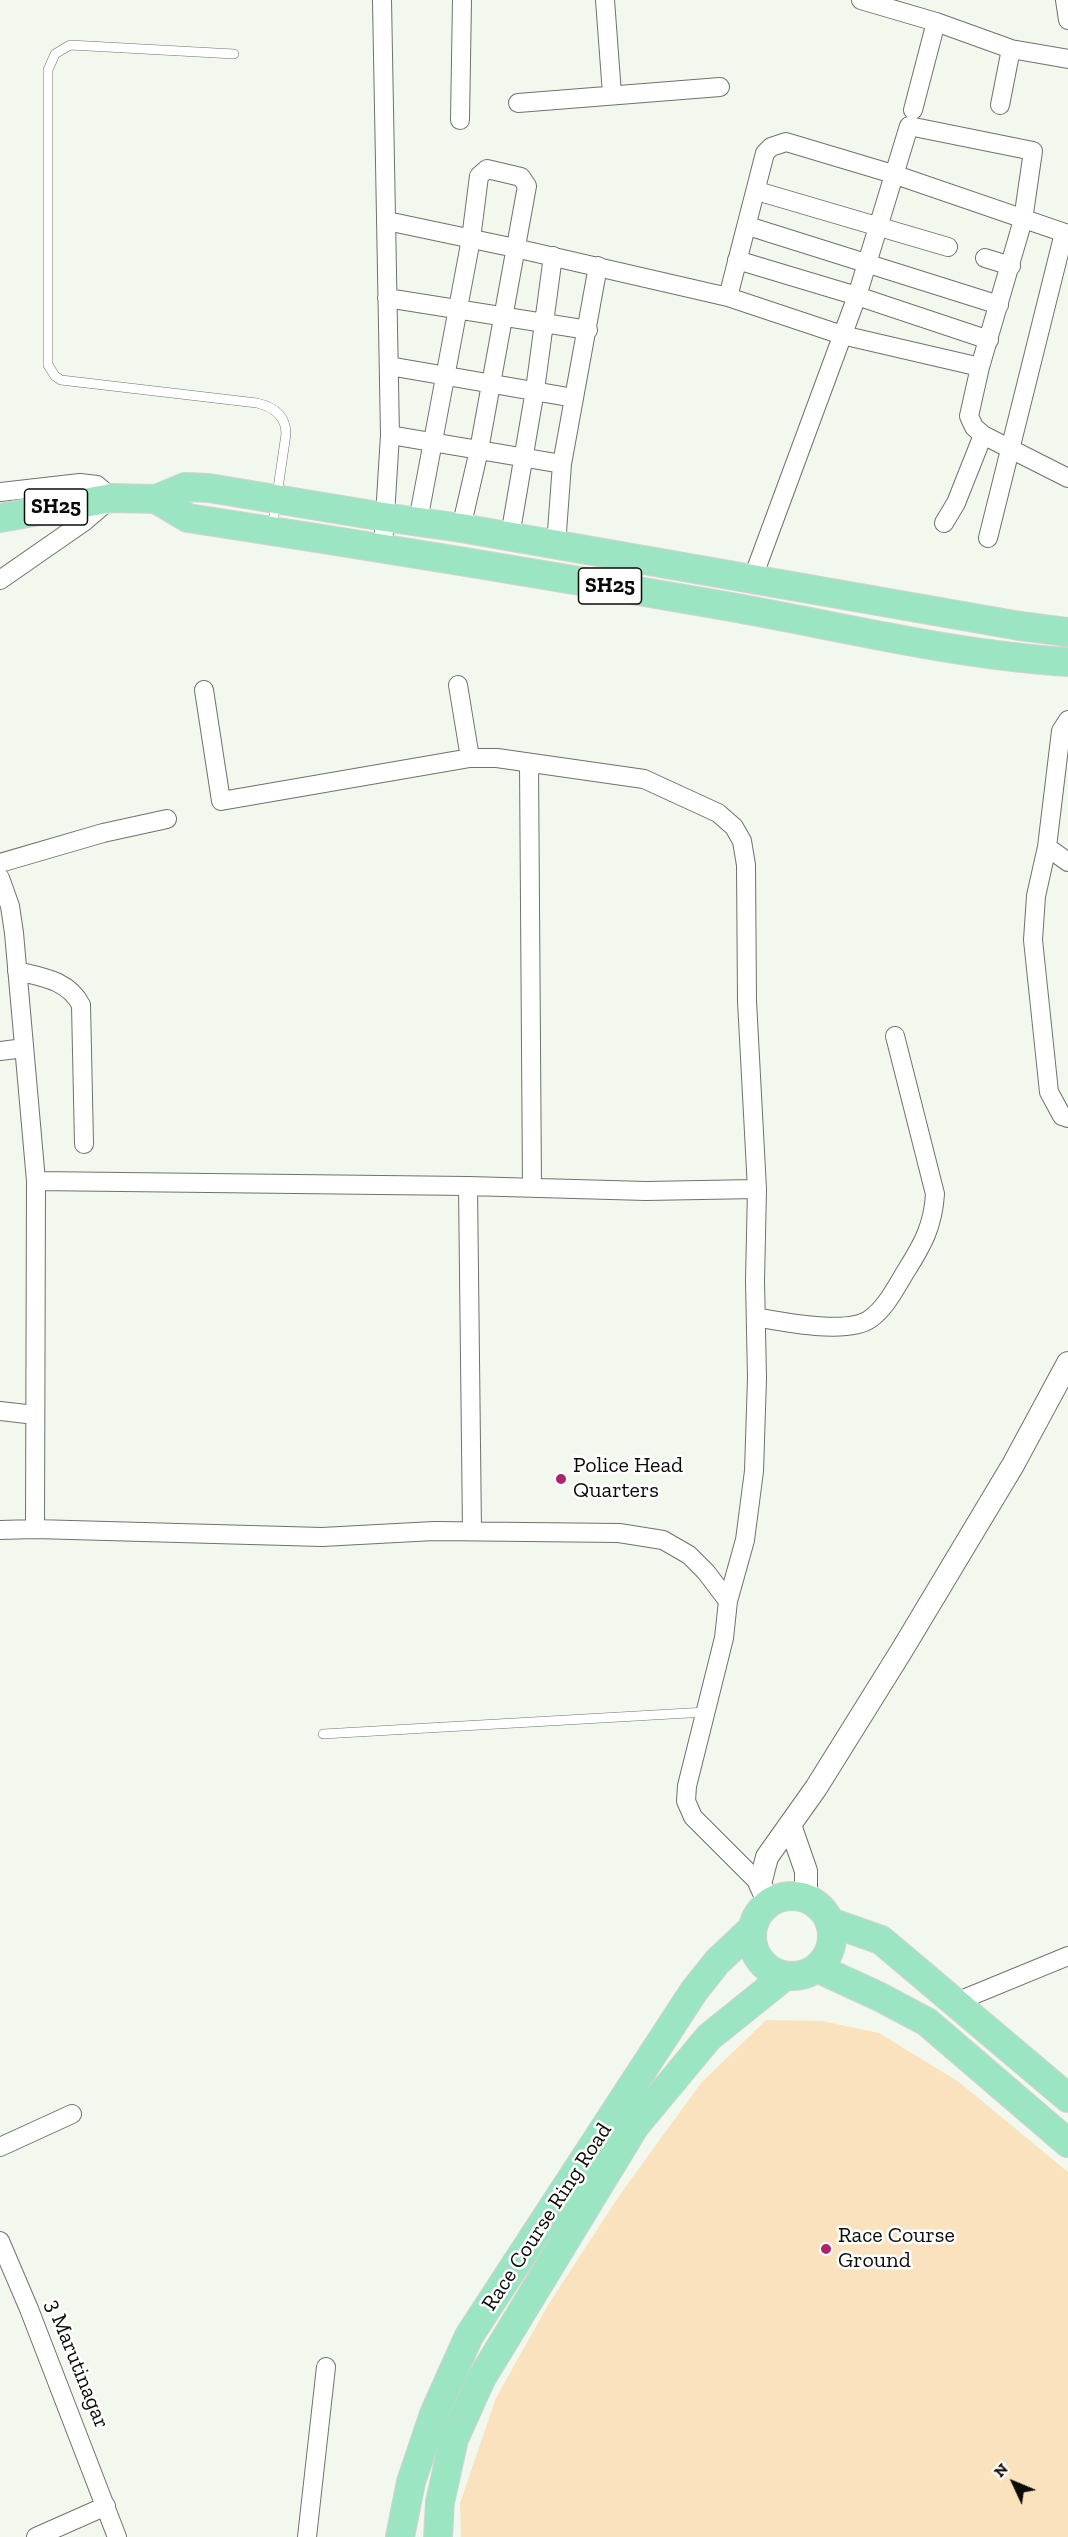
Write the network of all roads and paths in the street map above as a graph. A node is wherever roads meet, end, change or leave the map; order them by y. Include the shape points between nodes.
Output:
1 (382, 0) edge
2 (462, 0) edge
3 (605, 0) edge
4 (861, 0) edge
5 (1065, 0) edge
6 (1068, 20) edge
7 (936, 22) junction
8 (1011, 49) junction
9 (234, 54) dead end
10 (1068, 59) edge
11 (720, 87) dead end
12 (612, 94) junction
13 (518, 103) dead end
14 (1000, 105) dead end
15 (913, 110) dead end
16 (460, 120) dead end
17 (893, 174) junction
18 (757, 190) junction
19 (1023, 220) junction
20 (387, 221) junction
21 (878, 225) junction
22 (747, 226) junction
23 (1066, 234) edge
24 (471, 239) junction
25 (948, 247) dead end
26 (515, 248) junction
27 (553, 256) junction
28 (985, 258) dead end
29 (737, 260) junction
30 (866, 262) junction
31 (598, 266) junction
32 (1011, 266) junction
33 (857, 296) junction
34 (728, 297) junction
35 (387, 298) junction
36 (999, 305) junction
37 (459, 308) junction
38 (502, 317) junction
39 (544, 323) junction
40 (588, 330) junction
41 (842, 335) junction
42 (989, 340) junction
43 (389, 366) junction
44 (980, 367) junction
45 (447, 375) junction
46 (491, 383) junction
47 (535, 390) junction
48 (574, 398) junction
49 (390, 435) junction
50 (983, 435) junction
51 (434, 443) junction
52 (1012, 449) junction
53 (479, 450) junction
54 (524, 458) junction
55 (562, 464) junction
56 (1068, 478) edge
57 (0, 492) edge
58 (112, 498) junction
59 (156, 499) junction
60 (277, 499) junction
61 (384, 517) junction
62 (0, 518) edge
63 (418, 521) junction
64 (944, 523) dead end
65 (461, 528) junction
66 (272, 531) junction
67 (510, 536) junction
68 (988, 538) dead end
69 (556, 545) junction
70 (383, 548) junction
71 (0, 580) edge
72 (752, 580) junction
73 (1068, 632) edge
74 (1068, 662) edge
75 (458, 686) dead end
76 (204, 690) dead end
77 (1068, 720) edge
78 (470, 758) junction
79 (529, 763) junction
80 (167, 819) dead end
81 (1047, 847) junction
82 (1068, 862) edge
83 (0, 863) edge
84 (1, 882) edge
85 (18, 971) junction
86 (895, 1035) dead end
87 (24, 1048) junction
88 (0, 1051) edge
89 (1068, 1118) edge
90 (84, 1144) dead end
91 (36, 1181) junction
92 (468, 1186) junction
93 (532, 1187) junction
94 (757, 1189) junction
95 (756, 1317) junction
96 (1068, 1363) edge
97 (0, 1411) edge
98 (35, 1415) junction
99 (34, 1529) junction
100 (0, 1530) edge
101 (472, 1531) junction
102 (728, 1601) junction
103 (706, 1713) junction
104 (322, 1734) dead end
105 (790, 1825) junction
106 (764, 1894) junction
107 (806, 1898) junction
108 (830, 1922) junction
109 (752, 1929) junction
110 (1068, 1956) edge
111 (817, 1968) junction
112 (785, 1976) junction
113 (956, 2002) junction
114 (1068, 2098) edge
115 (72, 2114) dead end
116 (1068, 2144) edge
117 (0, 2147) edge
118 (0, 2241) edge
119 (326, 2367) dead end
120 (106, 2506) junction
121 (36, 2537) edge
122 (117, 2537) edge
123 (307, 2537) edge
124 (400, 2537) edge
125 (438, 2537) edge

1 - 20 street
2 - 16 street
3 - 12 street
4 - 7 street
5 - 6 street
7 - 8 street
7 - 15 street
8 - 10 street
8 - 14 street
9 - 60 lane via 70,45 55,54 48,70 48,365 61,380 268,405 286,426
11 - 12 street
12 - 13 street
17 - 18 street via 786,142 765,153
17 - 19 street
17 - 19 street via 909,126 1033,151
17 - 21 street
18 - 21 street
18 - 22 street
19 - 23 street
19 - 32 street
20 - 24 street
20 - 35 street
21 - 25 street
21 - 30 street
22 - 29 street
22 - 30 street
23 - 52 street
24 - 26 street
24 - 26 street via 479,176 488,169 521,177 526,182
24 - 37 street
26 - 27 street
26 - 38 street
27 - 31 street
27 - 39 street
28 - 32 street
29 - 33 street
29 - 34 street
30 - 33 street
30 - 36 street
31 - 34 street
31 - 40 street
32 - 36 street
33 - 41 street
33 - 42 street
34 - 41 street
35 - 37 street
35 - 43 street
36 - 42 street
37 - 38 street
37 - 45 street
38 - 39 street
38 - 46 street
39 - 40 street
39 - 47 street
40 - 48 street
41 - 44 street
41 - 72 street
42 - 44 street
43 - 45 street
43 - 49 street
44 - 50 street via 969,417
45 - 46 street
45 - 51 street
46 - 47 street
46 - 53 street
47 - 48 street
47 - 54 street
48 - 55 street
49 - 51 street
49 - 61 street
50 - 52 street
50 - 64 street
51 - 53 street
51 - 63 street
52 - 56 street
52 - 68 street
53 - 54 street
53 - 65 street
54 - 55 street
54 - 67 street
55 - 69 street
57 - 58 street via 80,483 97,485
58 - 59 main road, SH25
58 - 62 main road, SH25
58 - 71 street via 85,522
59 - 60 main road, SH25 via 185,487
59 - 66 main road, SH25 via 188,518
60 - 61 main road, SH25
60 - 66 lane
61 - 63 main road, SH25
61 - 70 street
63 - 65 main road, SH25
65 - 67 main road, SH25
66 - 70 main road, SH25
67 - 69 main road, SH25
69 - 72 main road, SH25
70 - 74 main road, SH25 via 930,645
72 - 73 main road, SH25
75 - 78 street
76 - 78 street via 221,801
77 - 81 street via 1061,731
78 - 79 street
79 - 93 street
79 - 94 street via 644,779 718,813 734,827 742,841
80 - 83 street via 103,832
81 - 82 street
81 - 89 street via 1036,896 1033,940 1049,1092 1062,1116
84 - 85 street via 14,933
85 - 87 street
85 - 90 street via 61,984 81,1005
86 - 95 street via 935,1194 933,1217 919,1251 889,1299 869,1320 835,1326
87 - 88 street
87 - 91 street
91 - 92 street
91 - 98 street
92 - 93 street
92 - 101 street
93 - 94 street
94 - 95 street
95 - 102 street via 754,1471 745,1540
96 - 105 street via 1013,1465 902,1650
97 - 98 street
98 - 99 street
99 - 100 street
99 - 101 street via 322,1537
101 - 102 street via 619,1533 663,1540 689,1555
102 - 103 street via 724,1638
103 - 104 lane
103 - 106 street via 686,1801 693,1817
105 - 106 street via 767,1857
105 - 107 street via 806,1871
106 - 107 main road
106 - 109 main road
107 - 108 main road
108 - 111 main road via 831,1947
108 - 113 main road via 881,1940
109 - 112 main road via 755,1954 773,1972
109 - 124 main road, Race Course Ring Road via 694,1990 469,2336 434,2414 411,2482
110 - 113 street
111 - 112 main road via 807,1974
111 - 116 main road via 927,2022
112 - 125 main road, Race Course Ring Road via 709,2037 635,2126 481,2379 454,2439 440,2502
113 - 114 main road
115 - 117 street
118 - 120 street, 3 Marutinagar
119 - 123 street
120 - 121 street
120 - 122 street, 3 Marutinagar

